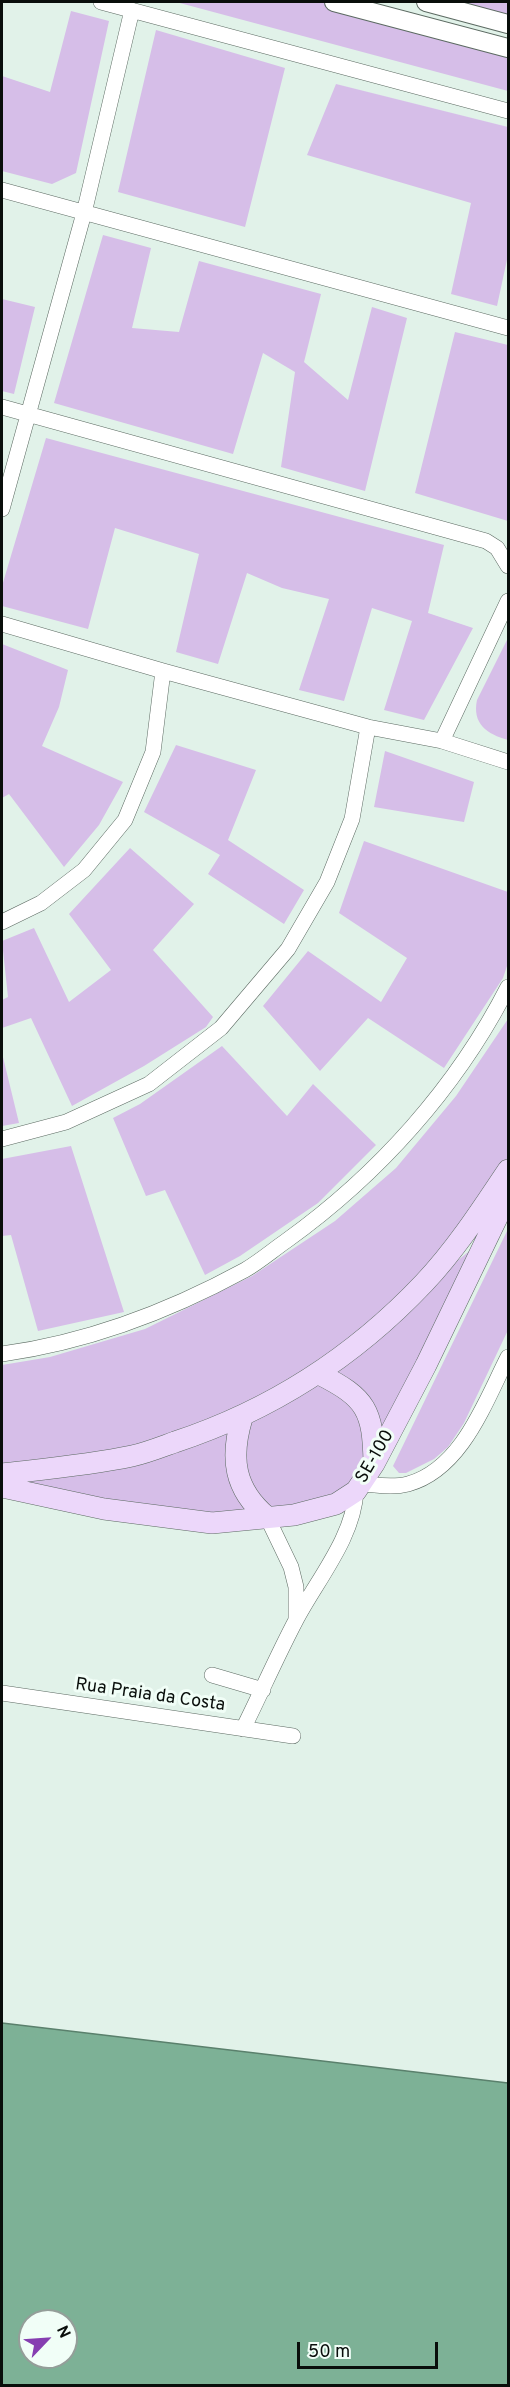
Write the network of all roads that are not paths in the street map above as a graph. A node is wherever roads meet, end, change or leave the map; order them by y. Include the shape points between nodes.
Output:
1 (100, 2) edge
2 (334, 2) edge
3 (426, 2) edge
4 (132, 10) junction
5 (508, 24) edge
6 (508, 48) edge
7 (508, 111) edge
8 (2, 190) edge
9 (84, 213) junction
10 (508, 328) edge
11 (2, 407) edge
12 (27, 414) junction
13 (2, 509) edge
14 (508, 566) edge
15 (508, 601) edge
16 (2, 624) edge
17 (163, 671) junction
18 (368, 727) junction
19 (442, 741) junction
20 (508, 762) edge
21 (2, 922) edge
22 (508, 987) edge
23 (2, 1139) edge
24 (508, 1170) edge
25 (508, 1195) edge
26 (2, 1354) edge
27 (508, 1357) edge
28 (319, 1374) junction
29 (242, 1418) junction
30 (374, 1464) junction
31 (2, 1474) edge
32 (2, 1487) edge
33 (359, 1487) junction
34 (267, 1517) junction
35 (296, 1620) junction
36 (212, 1675) dead end
37 (262, 1689) junction
38 (2, 1693) edge
39 (243, 1729) junction
40 (293, 1736) dead end

1 - 4 street
2 - 6 street
3 - 5 street
4 - 7 street
4 - 9 street
8 - 9 street
9 - 10 street
9 - 12 street
11 - 12 street
12 - 13 street
12 - 14 street via 486,541 497,548
15 - 19 street
16 - 17 street
17 - 18 street
17 - 21 street via 153,752 125,820 84,870 41,903
18 - 19 street
18 - 23 street via 352,819 327,882 288,948 221,1028 149,1084 66,1122
19 - 20 street
22 - 26 street via 455,1075 389,1153 317,1218 247,1269 168,1308 107,1332
24 - 28 main road via 467,1231 426,1281 382,1325
25 - 30 main road, SE-100 / SE-100
27 - 33 street via 460,1446 441,1466 407,1484
28 - 29 main road
28 - 30 main road via 351,1392 364,1408 373,1428
29 - 31 main road via 133,1456
29 - 34 main road via 234,1458 240,1483 253,1505
30 - 33 main road, SE-100 / SE-100
32 - 34 main road, SE-100 / SE-100 via 104,1509 212,1523
33 - 34 main road, SE-100 / SE-100 via 336,1504 294,1515
33 - 35 street via 349,1526
34 - 35 street via 291,1567 296,1587
35 - 37 street
36 - 37 street
37 - 39 street
38 - 39 street, Rua Praia da Costa
39 - 40 street, Rua Praia da Costa

